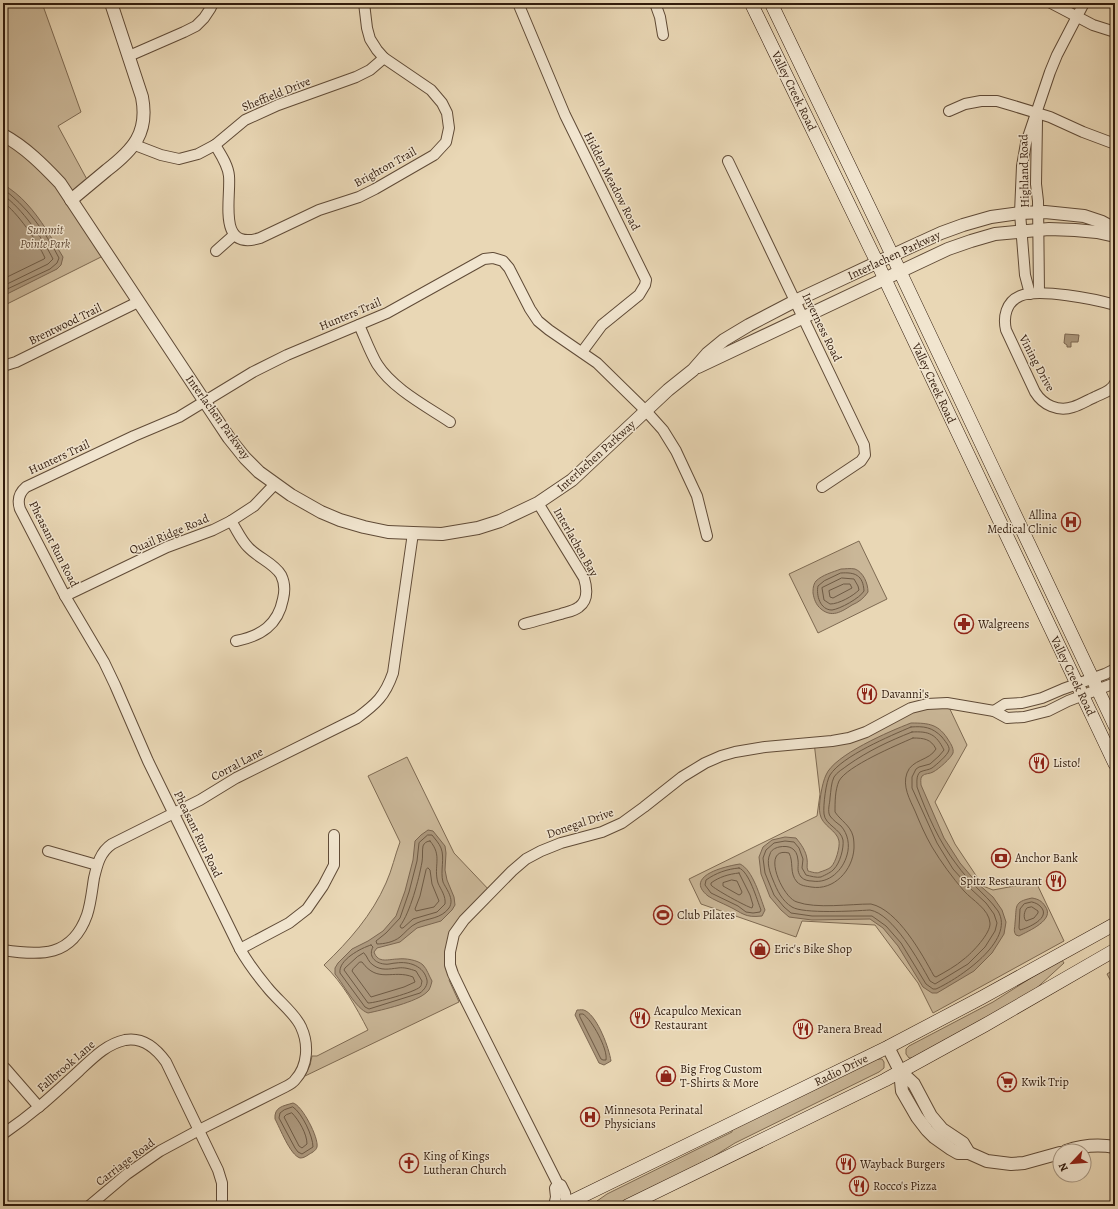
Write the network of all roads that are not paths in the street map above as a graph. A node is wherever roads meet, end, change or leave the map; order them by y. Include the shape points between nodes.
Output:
1 (111, 3) edge
2 (213, 3) edge
3 (364, 3) edge
4 (518, 3) edge
5 (655, 3) edge
6 (751, 3) edge
7 (771, 3) edge
8 (1051, 3) edge
9 (1084, 3) edge
10 (1077, 17) junction
11 (1115, 32) edge
12 (663, 35) dead end
13 (129, 56) junction
14 (384, 58) junction
15 (949, 111) dead end
16 (1037, 112) junction
17 (3, 135) edge
18 (1115, 144) edge
19 (134, 145) junction
20 (215, 145) junction
21 (728, 161) dead end
22 (71, 200) junction
23 (1020, 213) junction
24 (1038, 213) junction
25 (1115, 229) edge
26 (1039, 230) junction
27 (1022, 232) junction
28 (234, 235) junction
29 (1115, 236) edge
30 (216, 251) dead end
31 (892, 256) junction
32 (877, 263) junction
33 (900, 271) junction
34 (885, 278) junction
35 (1035, 294) junction
36 (795, 301) junction
37 (138, 302) junction
38 (1115, 305) edge
39 (803, 317) junction
40 (358, 325) junction
41 (582, 352) junction
42 (3, 366) edge
43 (693, 370) junction
44 (1115, 383) edge
45 (205, 402) junction
46 (646, 411) junction
47 (450, 422) dead end
48 (275, 484) junction
49 (822, 487) dead end
50 (20, 495) joint
51 (538, 503) junction
52 (231, 521) junction
53 (413, 533) junction
54 (707, 536) dead end
55 (65, 596) junction
56 (524, 624) dead end
57 (236, 641) dead end
58 (1115, 669) edge
59 (1115, 683) edge
60 (1077, 684) junction
61 (1095, 684) junction
62 (1083, 696) junction
63 (994, 711) junction
64 (1115, 726) edge
65 (1115, 764) edge
66 (174, 814) junction
67 (334, 835) dead end
68 (48, 851) dead end
69 (97, 865) junction
70 (1115, 919) edge
71 (1115, 924) edge
72 (1100, 933) junction
73 (240, 949) junction
74 (3, 950) edge
75 (1113, 952) edge
76 (888, 1047) junction
77 (5, 1068) dead end
78 (900, 1071) junction
79 (39, 1107) junction
80 (199, 1130) junction
81 (3, 1134) edge
82 (1092, 1145) edge
83 (1115, 1147) edge
84 (1052, 1155) edge
85 (628, 1174) junction
86 (558, 1184) junction
87 (566, 1205) edge
88 (89, 1206) edge
89 (222, 1206) edge
90 (554, 1206) edge
91 (584, 1206) edge
92 (628, 1206) edge

1 - 13 street
2 - 13 street via 196,26
3 - 14 street, Brighton Trail via 370,39
4 - 41 street, Hidden Meadow Road via 565,115 646,280 643,290 602,325
5 - 12 street
6 - 32 main road, Valley Creek Road
7 - 31 main road, Valley Creek Road
8 - 10 street
9 - 10 street, Highland Road
10 - 11 street
10 - 16 street, Highland Road via 1057,55 1042,91
13 - 19 street via 143,103 142,125
14 - 20 street, Sheffield Drive via 356,78 278,105 245,120
14 - 28 street, Brighton Trail via 431,90 442,103 448,113 449,145 359,197 319,210 260,238 249,241
15 - 16 street via 965,104 997,101
16 - 18 street
16 - 23 street, Highland Road via 1026,143 1022,166
16 - 24 street, Highland Road
17 - 22 street, Interlachen Parkway via 29,152 44,166
19 - 20 street, Sheffield Drive via 179,159 198,154
19 - 22 street
20 - 28 street via 229,176 228,218
21 - 36 street, Inverness Road
22 - 37 street, Interlachen Parkway
23 - 24 street, Interlachen Parkway
23 - 27 street, Highland Road
23 - 31 street, Interlachen Parkway via 991,217 963,225
24 - 25 street, Interlachen Parkway via 1084,216
24 - 26 street, Highland Road
26 - 27 street, Interlachen Parkway
26 - 29 street, Interlachen Parkway via 1075,230
26 - 35 street
27 - 33 street, Interlachen Parkway via 995,234 971,241
27 - 35 street via 1025,275
28 - 30 street
31 - 32 street, Interlachen Parkway
31 - 33 main road, Valley Creek Road
32 - 34 main road, Valley Creek Road
32 - 36 street, Interlachen Parkway
33 - 34 street, Interlachen Parkway
33 - 61 main road, Valley Creek Road
34 - 39 street, Interlachen Parkway
34 - 60 main road, Valley Creek Road
35 - 38 street via 1086,298
35 - 44 street, Vining Drive via 1020,296 1014,300 1005,314 1004,322 1040,399 1047,404 1065,409 1109,390
36 - 39 street, Inverness Road
36 - 43 street, Interlachen Parkway via 724,340
37 - 42 street, Brentwood Trail
37 - 45 street, Interlachen Parkway
39 - 43 street, Interlachen Parkway
39 - 49 street, Inverness Road via 865,451 861,461
40 - 41 street, Hunters Trail via 387,313 484,259 493,258 503,261 538,321
40 - 45 street, Hunters Trail via 253,372
40 - 47 street via 377,364 387,377
41 - 46 street, Hunters Trail via 608,373
43 - 46 street, Interlachen Parkway
45 - 48 street, Interlachen Parkway via 245,458
45 - 50 street, Hunters Trail via 179,417 26,487
46 - 51 street, Interlachen Parkway via 572,480
46 - 54 street, Hunters Trail via 663,430 676,451 697,496
48 - 52 street, Quail Ridge Road via 254,506
48 - 53 street, Interlachen Parkway via 321,512 340,520 388,532
50 - 55 street, Pheasant Run Road via 18,505
51 - 53 street, Interlachen Parkway via 478,528 442,534
51 - 56 street, Interlachen Bay via 584,578 587,594 584,602 572,611
52 - 55 street, Quail Ridge Road via 167,547
52 - 57 street via 247,547 280,574 285,592 277,616 269,627 258,635
53 - 66 street, Corral Lane via 393,673 381,698 356,718 236,778
55 - 66 street, Pheasant Run Road via 115,684
58 - 61 street
59 - 61 street
60 - 61 street
60 - 62 main road, Valley Creek Road
60 - 63 street via 1042,698 1005,704
61 - 62 street, Donegal Drive
61 - 64 main road, Valley Creek Road
62 - 63 street, Donegal Drive via 1048,711 1024,717 1007,718
62 - 65 main road, Valley Creek Road
63 - 86 street, Donegal Drive via 948,703 927,704 911,708 866,732 849,738 735,752 714,758 682,777 622,823 602,832 548,848 526,859 464,920 452,942 450,959 453,974
66 - 69 street, Corral Lane via 112,844 106,848
66 - 73 street, Pheasant Run Road
67 - 73 street via 334,865 307,909 289,923
68 - 69 street
69 - 74 street, Corral Lane via 87,913 83,925 72,941 58,950 46,953
70 - 72 main road
71 - 72 main road, Radio Drive
72 - 76 main road, Radio Drive
73 - 80 street, Pheasant Run Road via 258,976 301,1027 305,1038 306,1060 300,1074 285,1087
75 - 78 main road
76 - 78 street
76 - 85 main road, Radio Drive
77 - 79 street
78 - 84 street via 902,1090 912,1110 927,1130 951,1149 970,1153 987,1161 1012,1164
78 - 92 main road
79 - 80 street, Fallbrook Lane via 105,1048 124,1040 133,1040 153,1047 161,1055
79 - 81 street, Fallbrook Lane
80 - 88 street, Carriage Road via 144,1161
80 - 89 street, Fallbrook Lane via 222,1183
82 - 83 street
85 - 87 main road, Radio Drive
85 - 91 main road
86 - 87 street, Donegal Drive via 562,1184
86 - 90 street via 555,1188

